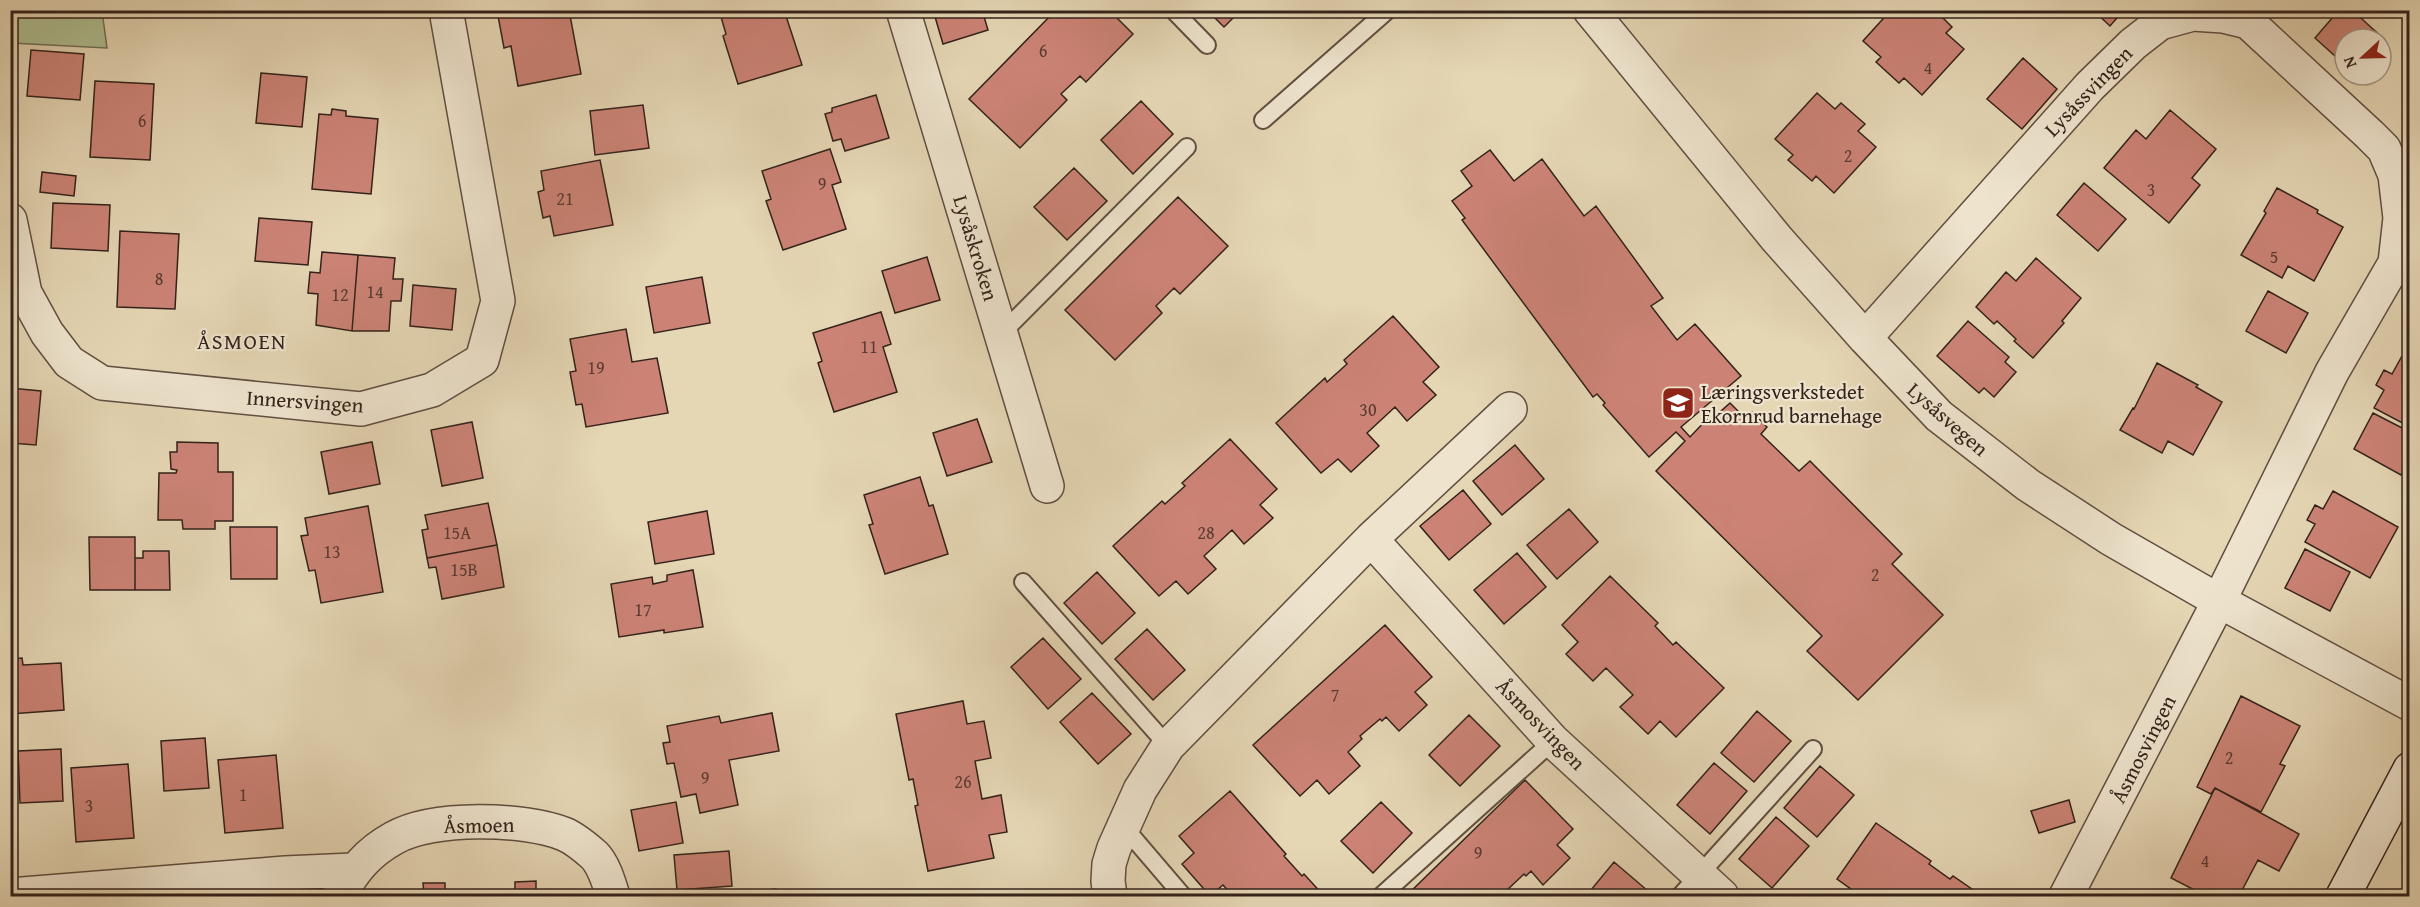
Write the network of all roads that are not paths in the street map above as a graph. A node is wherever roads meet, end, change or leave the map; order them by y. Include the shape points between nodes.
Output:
1 (446, 10) edge
2 (903, 10) edge
3 (1173, 10) edge
4 (1388, 10) edge
5 (1590, 10) edge
6 (2223, 13) edge
7 (1207, 45) dead end
8 (1263, 120) dead end
9 (1187, 147) dead end
10 (10, 220) edge
11 (1002, 333) junction
12 (1865, 338) junction
13 (1510, 409) dead end
14 (1047, 486) dead end
15 (1371, 539) junction
16 (1023, 582) dead end
17 (2219, 601) junction
18 (2409, 704) edge
19 (1553, 741) junction
20 (1168, 746) junction
21 (1813, 749) dead end
22 (2409, 769) edge
23 (1124, 826) junction
24 (346, 884) edge
25 (1700, 890) edge
26 (10, 895) edge
27 (613, 897) edge
28 (1110, 897) edge
29 (1183, 897) edge
30 (1381, 897) edge
31 (2066, 897) edge
32 (2343, 897) edge

1 - 10 street, Innersvingen via 498,301 482,360 432,390 361,408 102,383 69,362 47,333 25,293
2 - 11 street, Lysåskroken
3 - 7 lane
4 - 8 lane
5 - 12 street, Lysåsvegen via 1777,239
6 - 12 street, Lysåssvingen via 2193,14 2160,23 2133,44 2090,86
6 - 17 street, Lysåssvingen via 2248,22 2384,149 2395,175 2400,218 2395,263 2332,372
9 - 11 lane
11 - 14 street, Lysåskroken
12 - 17 street, Lysåsvegen via 1939,416 2028,485 2111,539
13 - 15 street
15 - 19 street, Åsmosvingen
15 - 20 street
16 - 20 lane
17 - 18 street, Lysåsvegen
17 - 31 street, Åsmosvingen
19 - 25 street, Åsmosvingen
19 - 30 lane
20 - 23 street via 1140,790
21 - 25 lane
22 - 32 street
23 - 28 street via 1109,864
23 - 29 lane
24 - 26 street via 285,873
24 - 27 street, Åsmoen via 381,846 396,836 431,826 493,822 540,826 567,835 596,856

